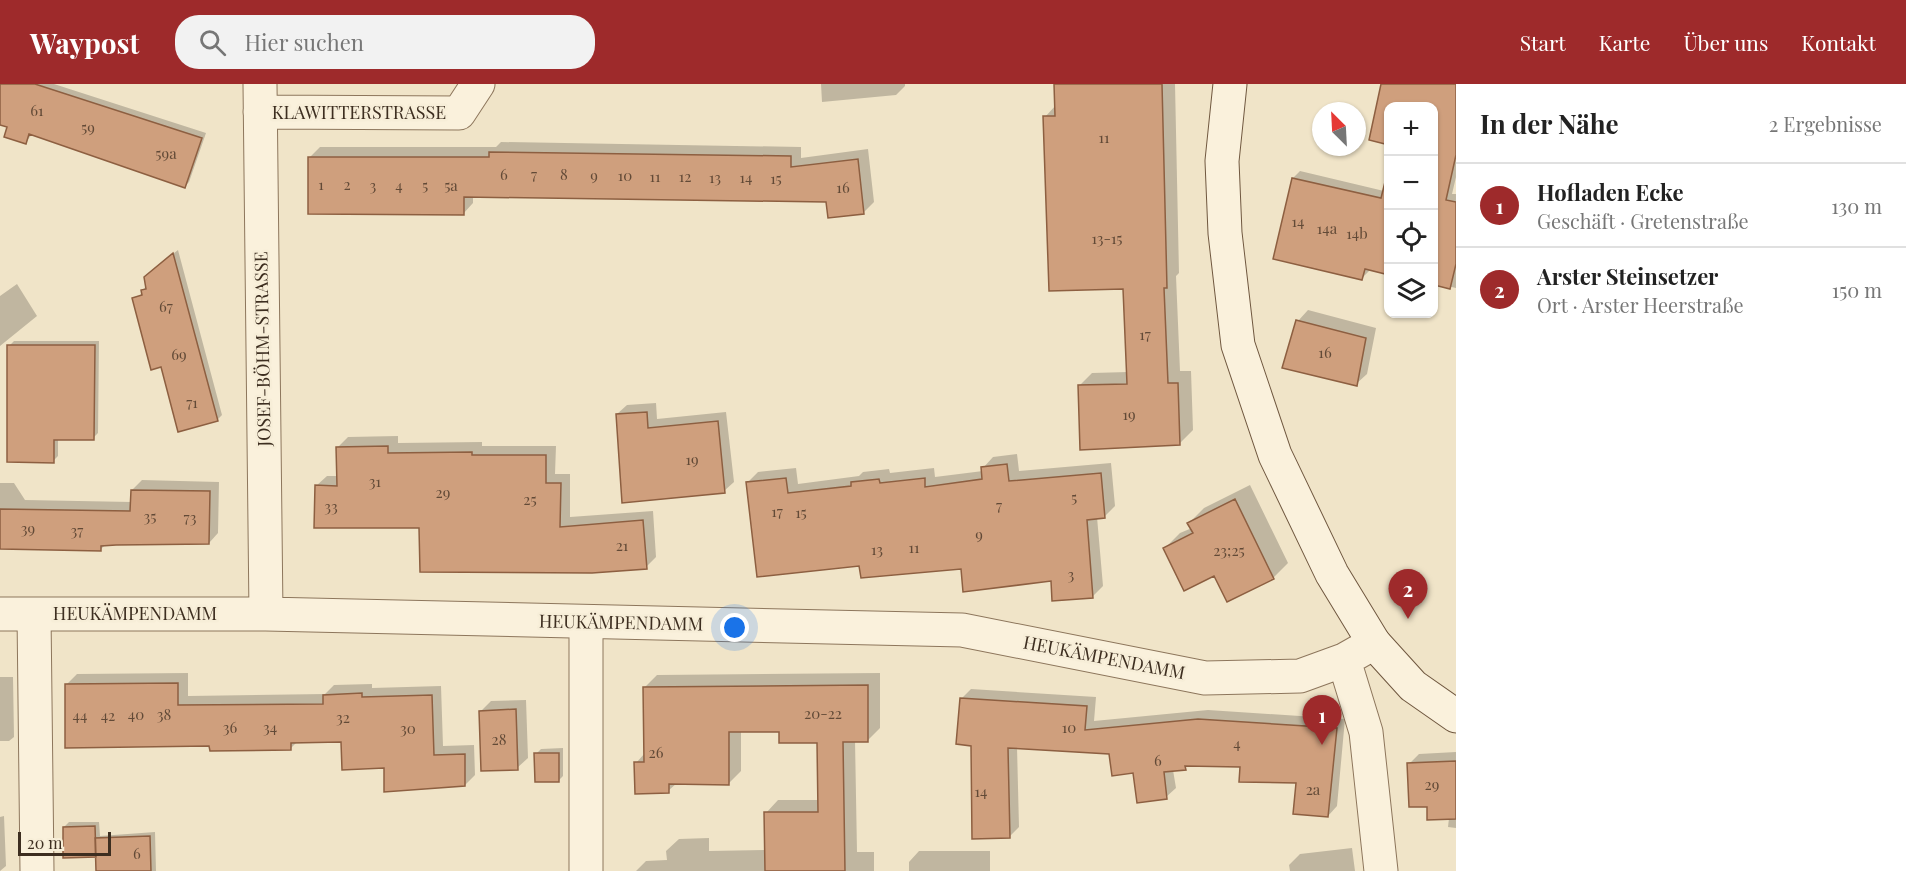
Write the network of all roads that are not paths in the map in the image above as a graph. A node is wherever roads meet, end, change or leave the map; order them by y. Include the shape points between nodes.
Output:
1 (478, 84) edge
2 (1230, 84) edge
3 (260, 98) edge
4 (0, 614) edge
5 (34, 614) junction
6 (266, 614) junction
7 (586, 622) junction
8 (1374, 643) junction
9 (1344, 660) junction
10 (1456, 716) edge
11 (37, 871) edge
12 (586, 871) edge
13 (1381, 871) edge

1 - 3 street, KLAWITTERSTRASSE via 459,113
2 - 8 street via 1222,161 1225,232 1238,345 1275,455 1303,519
3 - 6 street, JOSEF-BÖHM-STRASSE
4 - 5 street, HEUKÄMPENDAMM
5 - 6 street, HEUKÄMPENDAMM
5 - 11 street
6 - 7 street, HEUKÄMPENDAMM
7 - 9 street, HEUKÄMPENDAMM via 962,630 1205,678 1300,676
7 - 12 street
8 - 9 street, HEUKÄMPENDAMM
8 - 10 street via 1413,686
9 - 13 street via 1366,732

